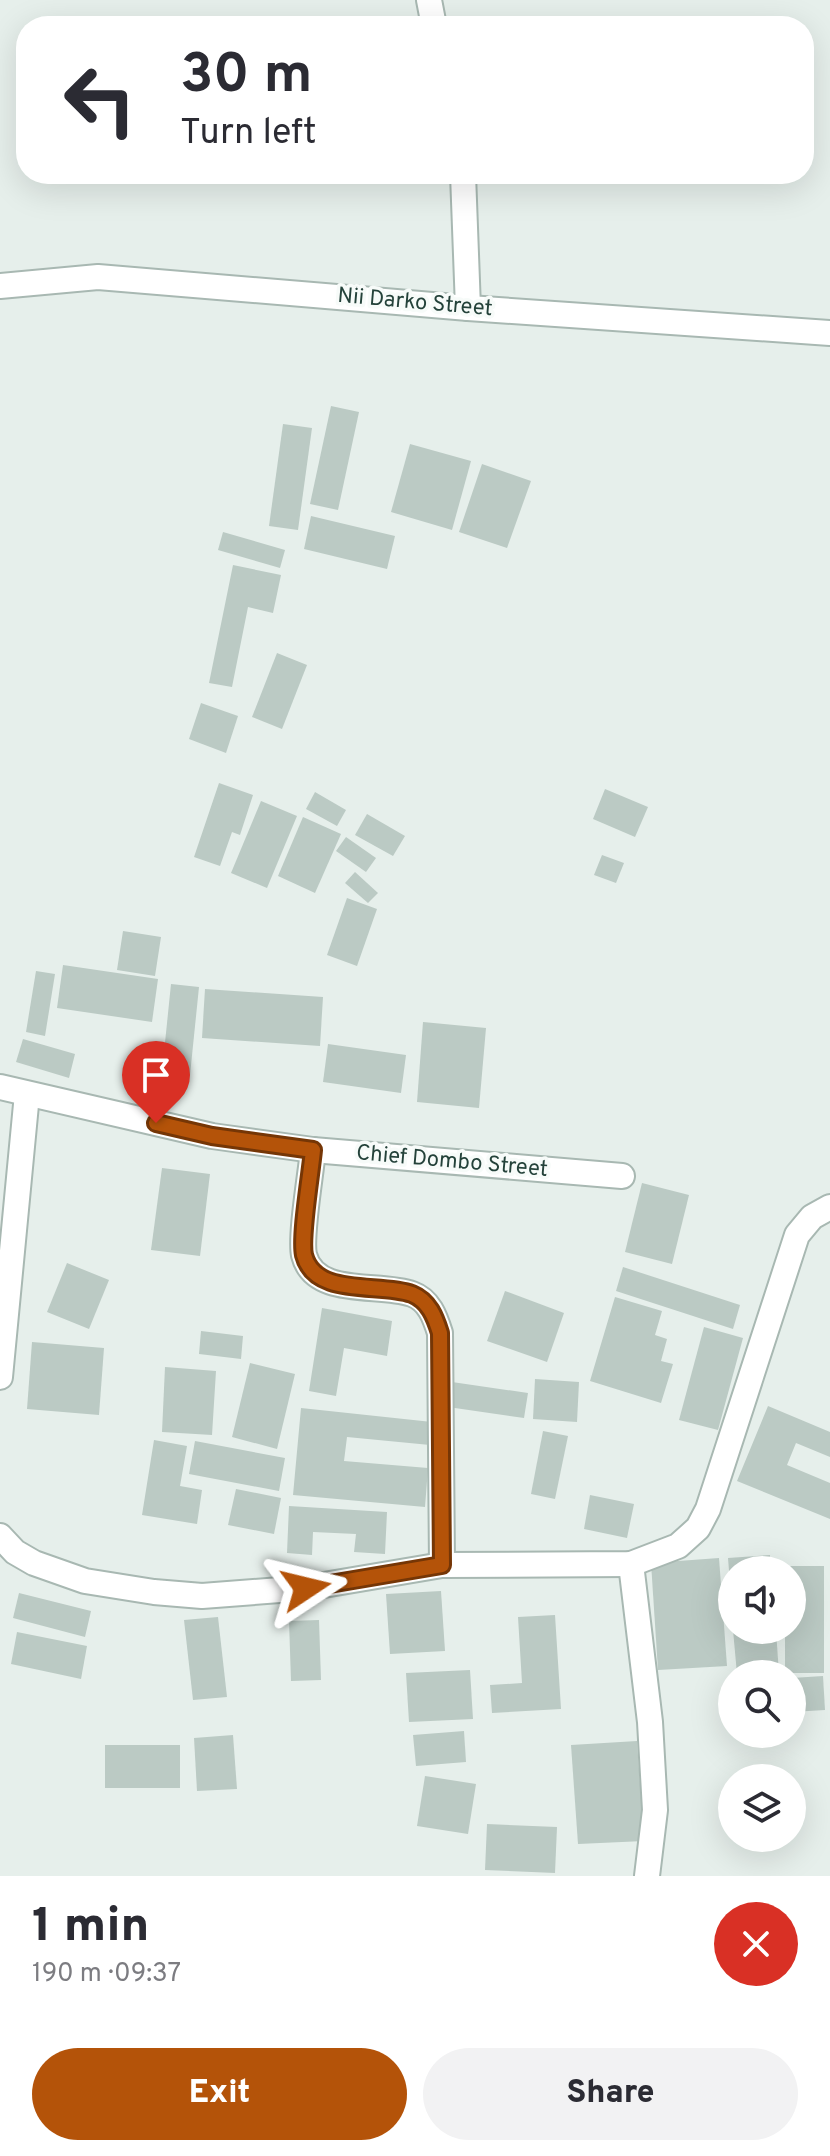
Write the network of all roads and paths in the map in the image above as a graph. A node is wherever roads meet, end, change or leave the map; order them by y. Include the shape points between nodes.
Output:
1 (463, 184) edge
2 (0, 286) edge
3 (468, 308) junction
4 (830, 333) edge
5 (0, 1087) edge
6 (27, 1094) junction
7 (313, 1150) junction
8 (622, 1176) dead end
9 (830, 1207) edge
10 (0, 1377) edge
11 (0, 1536) edge
12 (631, 1564) junction
13 (442, 1565) junction
14 (647, 1876) edge

1 - 3 street
2 - 3 street, Nii Darko Street via 98,277
3 - 4 street, Nii Darko Street
5 - 6 street, Chief Dombo Street
6 - 7 street, Chief Dombo Street via 212,1136
6 - 10 street
7 - 8 street, Chief Dombo Street
7 - 13 street via 303,1251 309,1269 336,1283 412,1294 435,1315 440,1333
9 - 12 street via 812,1217 797,1235 698,1528 678,1546
11 - 13 street via 34,1563 85,1581 181,1596 306,1588
12 - 13 street
12 - 14 street via 655,1810

